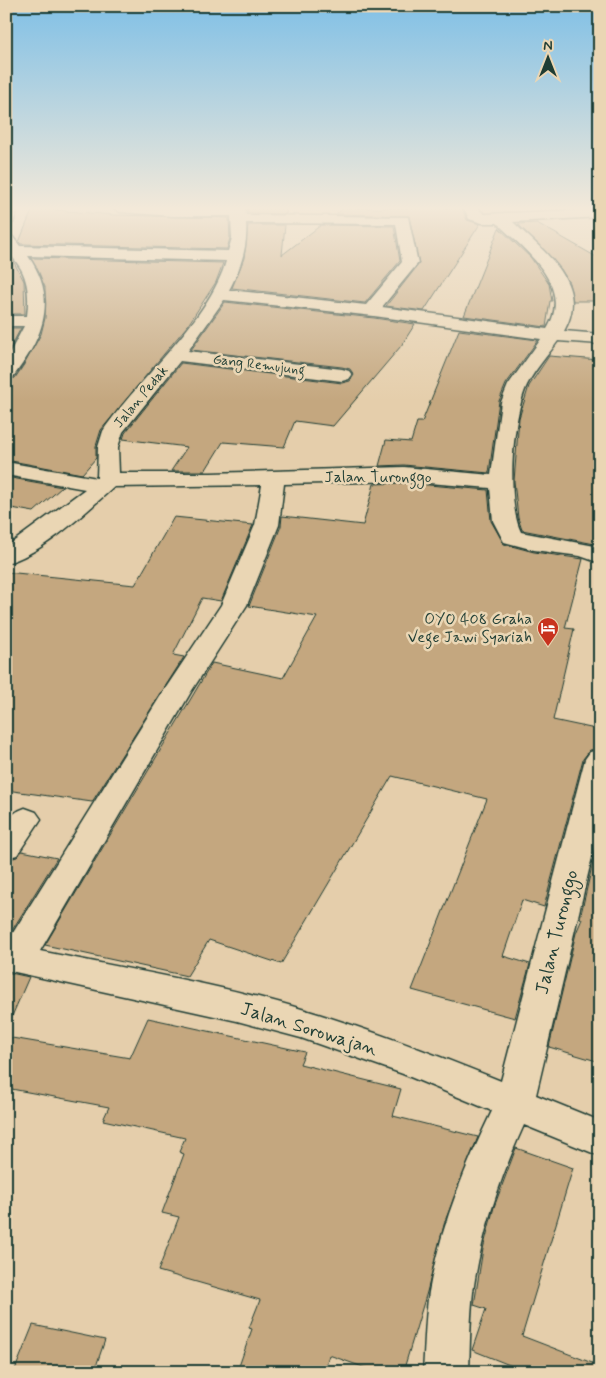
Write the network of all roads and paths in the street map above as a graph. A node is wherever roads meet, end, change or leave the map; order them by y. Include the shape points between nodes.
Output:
1 (30, 272) edge
2 (230, 272) edge
3 (402, 272) edge
4 (555, 272) edge
5 (218, 294) junction
6 (370, 311) junction
7 (6, 321) edge
8 (33, 321) junction
9 (555, 335) junction
10 (600, 339) edge
11 (176, 355) junction
12 (6, 373) edge
13 (342, 375) dead end
14 (6, 468) edge
15 (274, 478) junction
16 (104, 482) junction
17 (501, 482) junction
18 (6, 556) edge
19 (600, 556) edge
20 (600, 760) edge
21 (25, 819) dead end
22 (6, 847) edge
23 (12, 958) edge
24 (514, 1105) junction
25 (600, 1139) edge
26 (446, 1372) edge

1 - 8 street via 38,297
2 - 5 street, Jalan Pedak
3 - 6 street
4 - 9 street via 560,282 563,308
5 - 6 street
5 - 11 street, Jalan Pedak
6 - 9 street
7 - 8 street
8 - 12 street via 27,342
9 - 10 street
9 - 17 street via 522,377 511,401
11 - 13 street, Gang Remujung
11 - 16 street, Jalan Pedak via 112,431
14 - 16 street, Jalan Turonggo
15 - 16 street, Jalan Turonggo
15 - 17 street, Jalan Turonggo via 404,474
15 - 23 street via 267,525 234,605
16 - 18 street via 81,504 20,550
17 - 19 street via 504,521 512,537 529,543 590,551
20 - 24 street, Jalan Turonggo
21 - 22 street
23 - 24 street, Jalan Sorowajan via 304,1024 416,1064
24 - 25 street, Jalan Sorowajan
24 - 26 street, Jalan Turonggo via 485,1167 462,1238 451,1293

